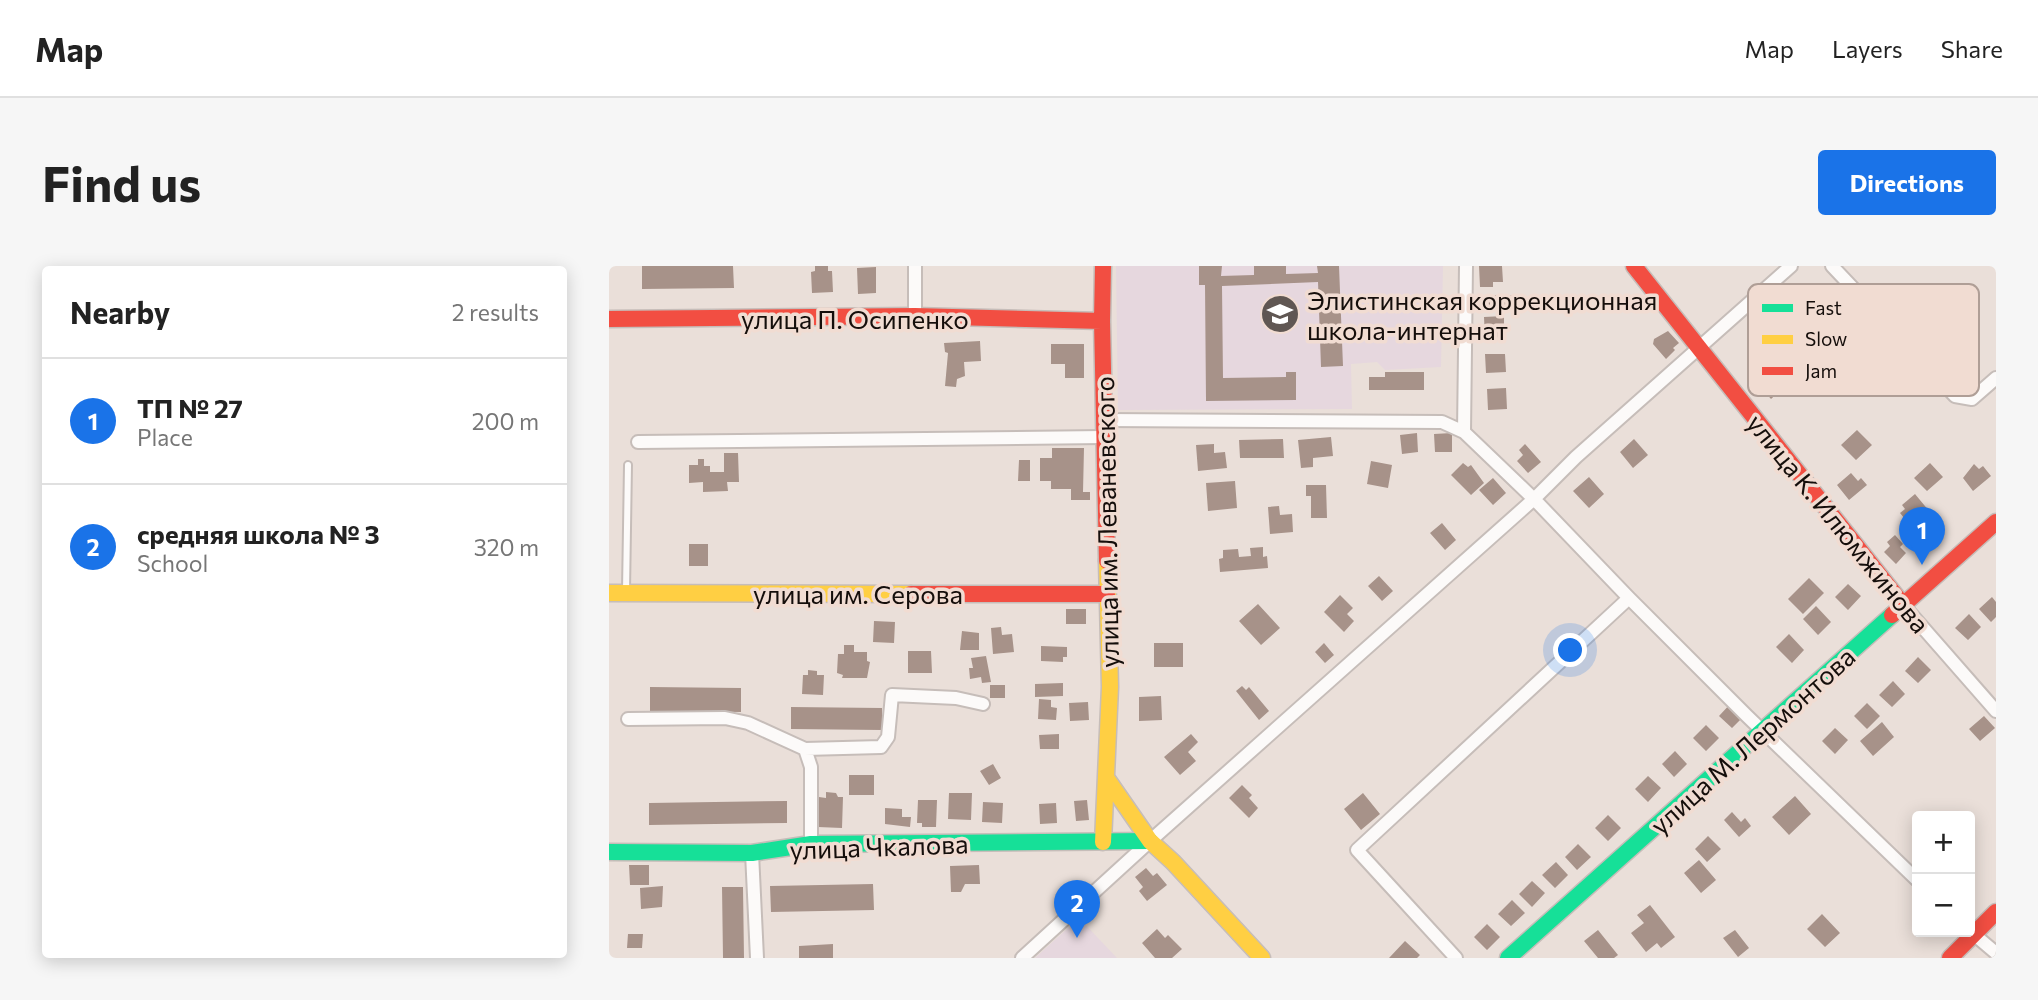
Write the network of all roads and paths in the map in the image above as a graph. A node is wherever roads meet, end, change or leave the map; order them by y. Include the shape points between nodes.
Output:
1 (915, 266) edge
2 (1103, 266) edge
3 (1466, 266) edge
4 (1634, 266) edge
5 (1791, 266) edge
6 (1832, 266) edge
7 (1771, 284) edge
8 (1849, 284) edge
9 (1748, 305) edge
10 (915, 316) junction
11 (609, 318) edge
12 (1102, 321) junction
13 (1700, 348) junction
14 (1996, 378) edge
15 (1979, 393) edge
16 (1955, 396) edge
17 (1975, 396) edge
18 (1104, 429) junction
19 (1464, 432) junction
20 (638, 442) dead end
21 (628, 465) dead end
22 (1534, 499) junction
23 (1996, 522) edge
24 (617, 593) edge
25 (1107, 594) junction
26 (1629, 598) junction
27 (1903, 606) junction
28 (983, 704) dead end
29 (1996, 710) edge
30 (628, 719) dead end
31 (1762, 730) junction
32 (805, 749) junction
33 (1107, 779) junction
34 (1150, 841) junction
35 (1103, 842) junction
36 (811, 845) junction
37 (609, 852) edge
38 (753, 853) junction
39 (1912, 875) edge
40 (1996, 912) edge
41 (1975, 930) edge
42 (1975, 936) edge
43 (1969, 937) edge
44 (1996, 953) edge
45 (757, 958) edge
46 (1022, 958) edge
47 (1262, 958) edge
48 (1456, 958) edge
49 (1508, 958) edge
50 (1951, 958) edge

1 - 10 street
2 - 12 street, улица им. Леваневского
3 - 19 street
4 - 13 street, улица К. Илюмжинова
5 - 7 street
6 - 8 street
9 - 13 street
10 - 11 street, улица П. Осипенко
10 - 12 street, улица П. Осипенко
12 - 18 street, улица им. Леваневского
13 - 22 street
13 - 27 street, улица К. Илюмжинова
14 - 15 street
16 - 17 street
18 - 19 street via 1442,422
18 - 20 street
18 - 25 street, улица им. Леваневского
19 - 22 street
21 - 24 lane
22 - 26 street
22 - 34 street
23 - 27 street, улица М. Лермонтова
24 - 25 street, улица им. Серова
25 - 33 street, улица им. Леваневского
26 - 31 street
26 - 48 street via 1357,850
27 - 29 street, улица К. Илюмжинова
27 - 31 street, улица М. Лермонтова
28 - 32 street via 892,695 888,737 881,747
30 - 32 street via 725,718 748,723
31 - 39 street
31 - 49 street, улица М. Лермонтова
32 - 36 street via 811,767
33 - 34 street
33 - 35 street, улица им. Леваневского
34 - 35 street, улица Чкалова
34 - 46 street
34 - 47 street
35 - 36 street, улица Чкалова
36 - 38 street, улица Чкалова
37 - 38 street, улица Чкалова
38 - 45 street
40 - 41 street
42 - 44 street
43 - 50 street

